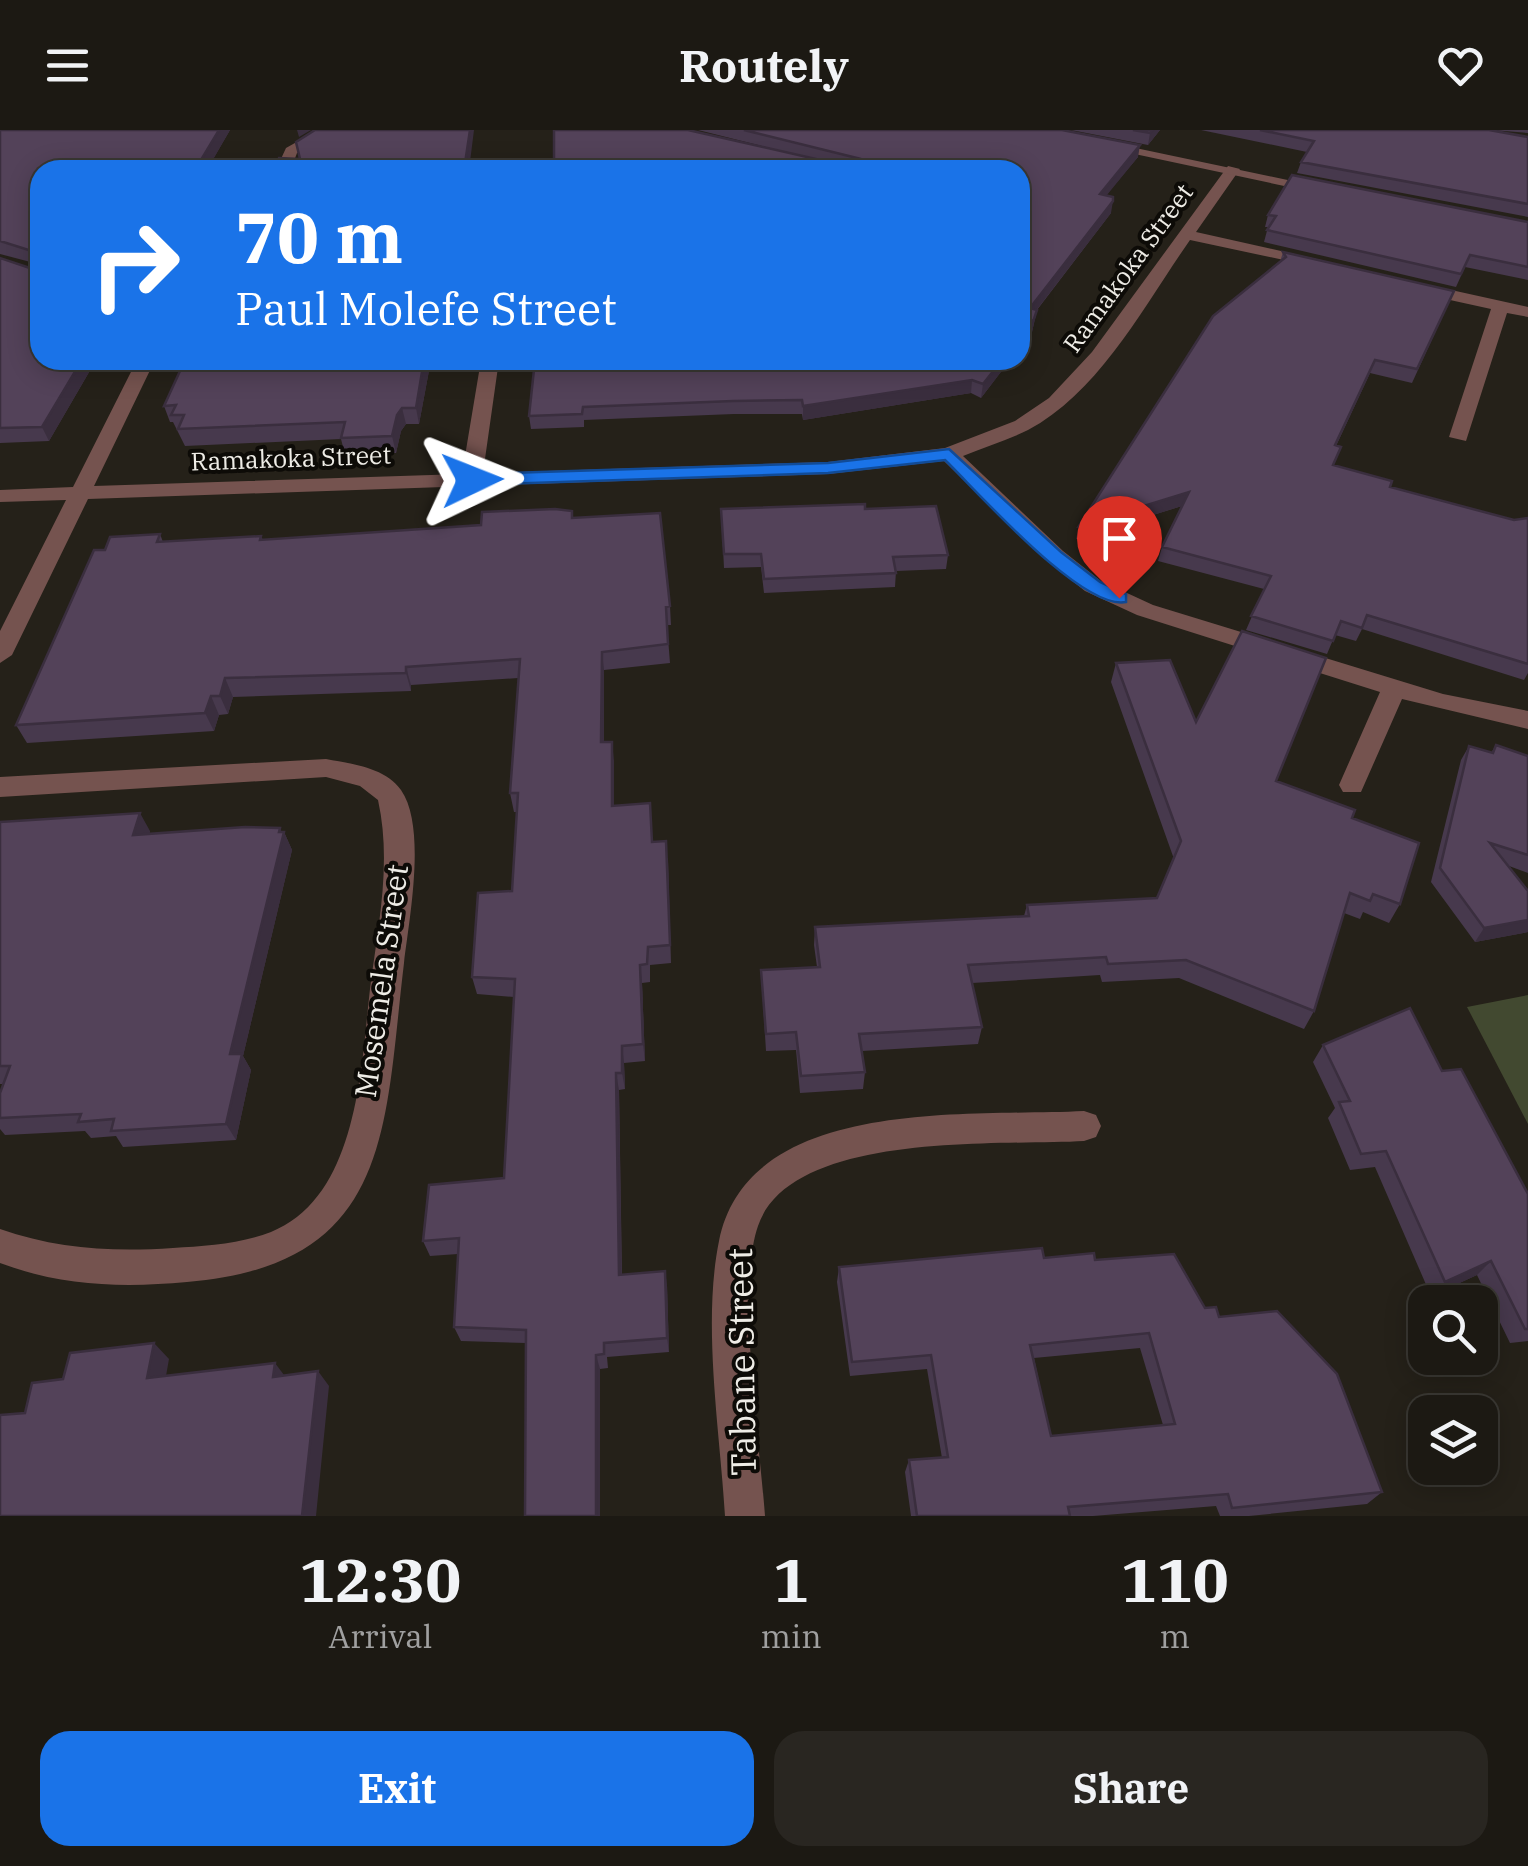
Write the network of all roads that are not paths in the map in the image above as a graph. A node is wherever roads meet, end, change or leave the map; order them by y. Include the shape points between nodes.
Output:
1 (328, 130) edge
2 (1030, 130) edge
3 (287, 160) edge
4 (1233, 170) junction
5 (1264, 175) junction
6 (1335, 178) edge
7 (1344, 194) edge
8 (1185, 234) junction
9 (1334, 268) edge
10 (1389, 281) edge
11 (1500, 306) junction
12 (1528, 312) edge
13 (141, 370) edge
14 (488, 370) edge
15 (1460, 437) dead end
16 (949, 454) junction
17 (472, 480) junction
18 (82, 492) junction
19 (0, 496) edge
20 (0, 654) edge
21 (1394, 687) junction
22 (1528, 720) edge
23 (1352, 784) dead end
24 (0, 787) edge
25 (1084, 1126) dead end
26 (0, 1246) edge
27 (745, 1516) edge

1 - 3 street
2 - 4 street
4 - 5 street
4 - 8 street, Ramakoka Street
5 - 6 street
5 - 7 street
8 - 9 street
8 - 16 street, Ramakoka Street via 1068,392 1022,425
10 - 11 street
11 - 12 street
11 - 15 street
13 - 18 street
14 - 17 street
16 - 17 street, Ramakoka Street via 828,468
16 - 21 street via 1093,586 1146,610
17 - 18 street, Ramakoka Street
18 - 19 street, Ramakoka Street
18 - 20 street
21 - 22 street
21 - 23 street
24 - 26 street, Mosemela Street via 326,768 368,778 390,795 400,857 382,1015 354,1168 306,1232 272,1250 213,1264 111,1270 37,1262
25 - 27 street, Tabane Street via 850,1144 806,1156 768,1182 740,1222 733,1275

